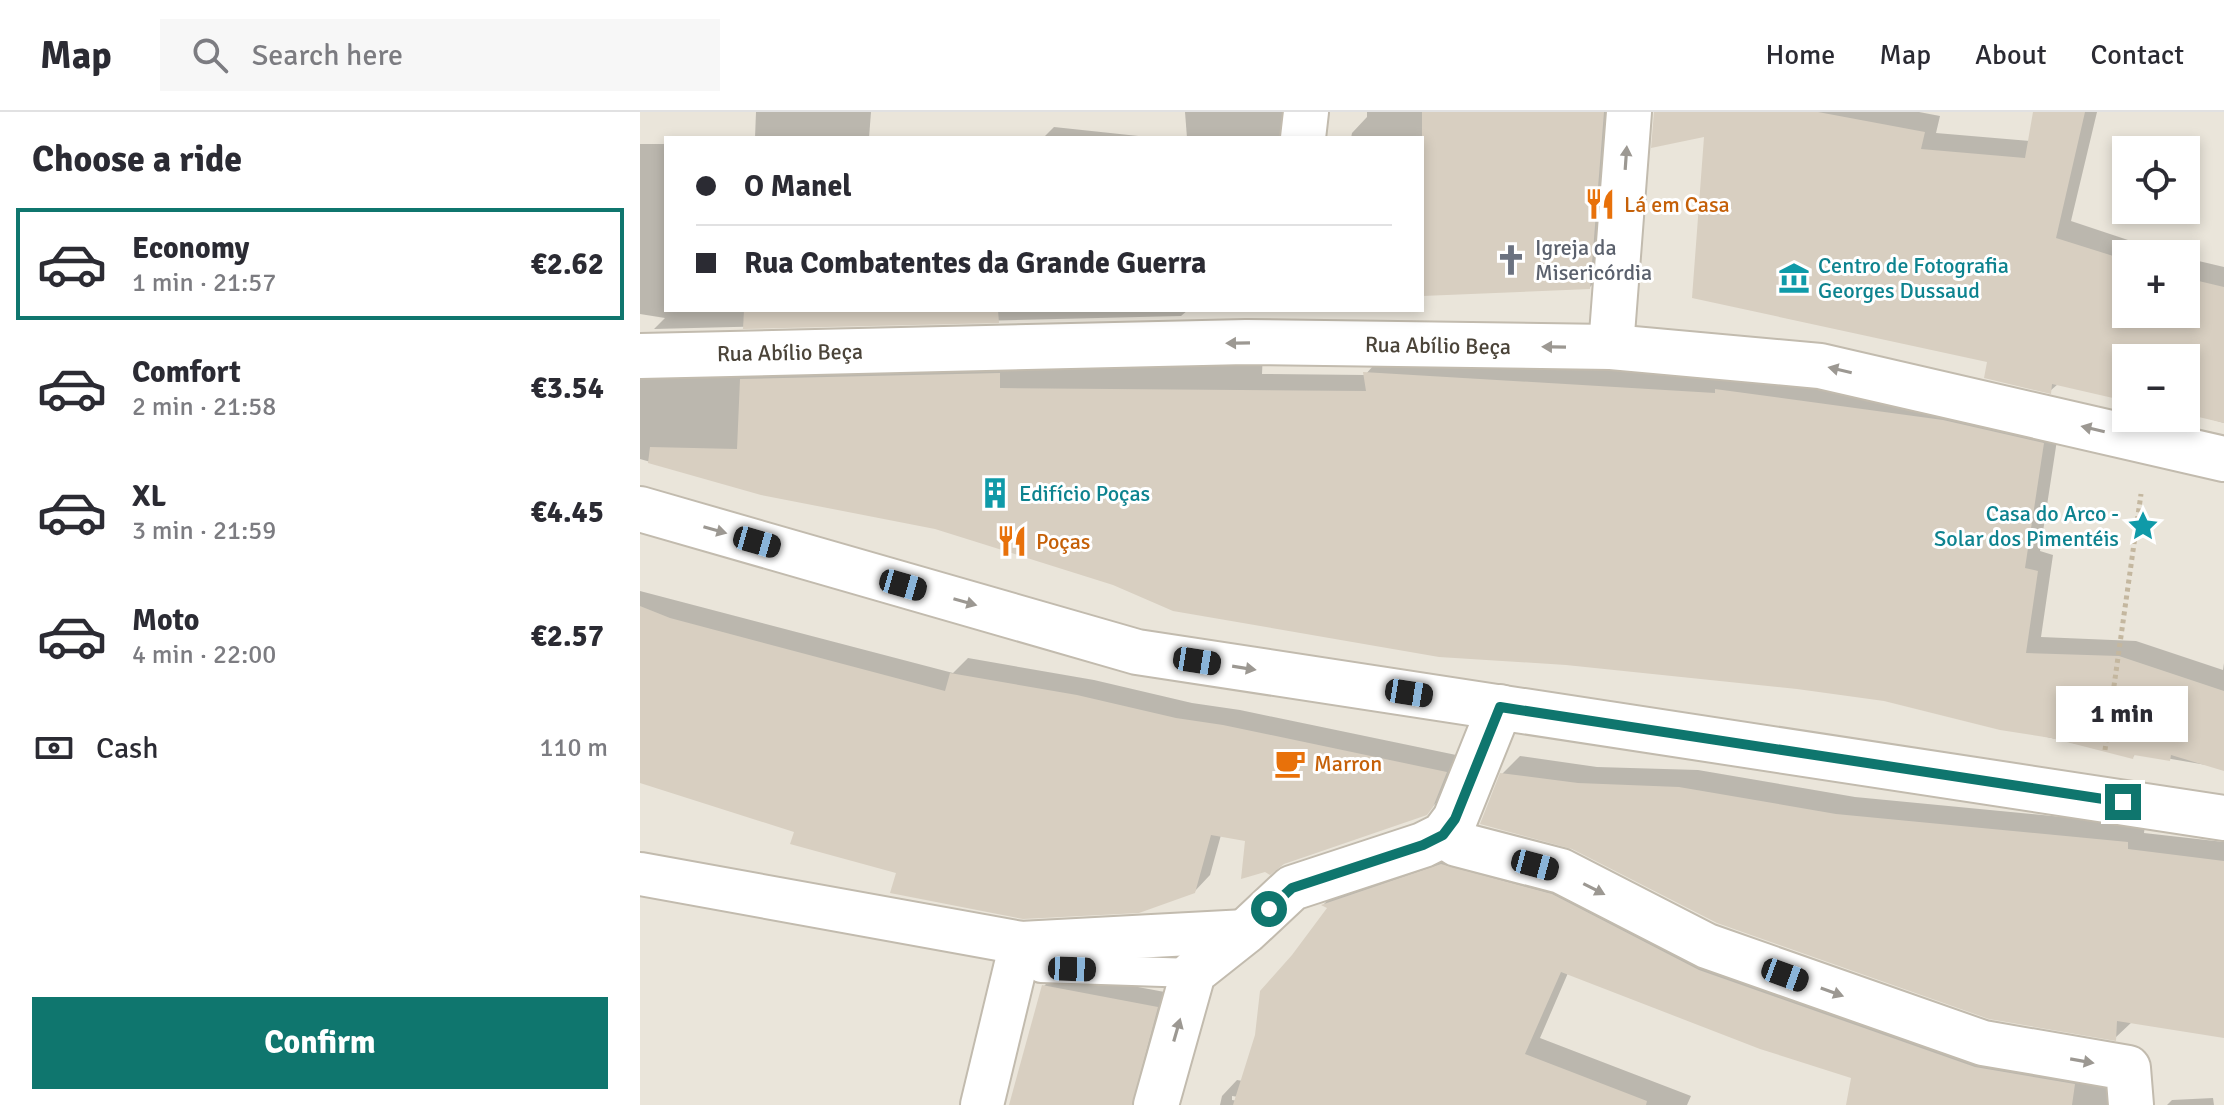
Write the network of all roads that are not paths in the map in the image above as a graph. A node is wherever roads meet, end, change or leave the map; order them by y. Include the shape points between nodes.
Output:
1 (1306, 112) edge
2 (1629, 112) edge
3 (1303, 136) edge
4 (1283, 327) edge
5 (1611, 347) junction
6 (640, 356) edge
7 (2224, 459) edge
8 (640, 509) edge
9 (1500, 707) junction
10 (2224, 818) edge
11 (1443, 835) junction
12 (640, 874) edge
13 (1246, 931) junction
14 (1031, 955) junction
15 (1193, 973) junction
16 (982, 1105) edge
17 (1156, 1105) edge
18 (2131, 1105) edge

1 - 3 street
5 -> 2 street
5 -> 4 street, Rua Abílio Beça
4 -> 6 street, Rua Abílio Beça
7 -> 5 street, Rua Abílio Beça via 1820,366
8 -> 9 street via 1137,652
9 - 10 street
9 - 11 street via 1455,819
11 - 13 street via 1292,888
11 -> 18 street via 1457,844 1561,871 1707,946 1983,1043 2128,1068
12 - 14 street
13 - 14 street
13 - 15 street
14 - 15 lane
14 - 16 street
17 -> 15 street

